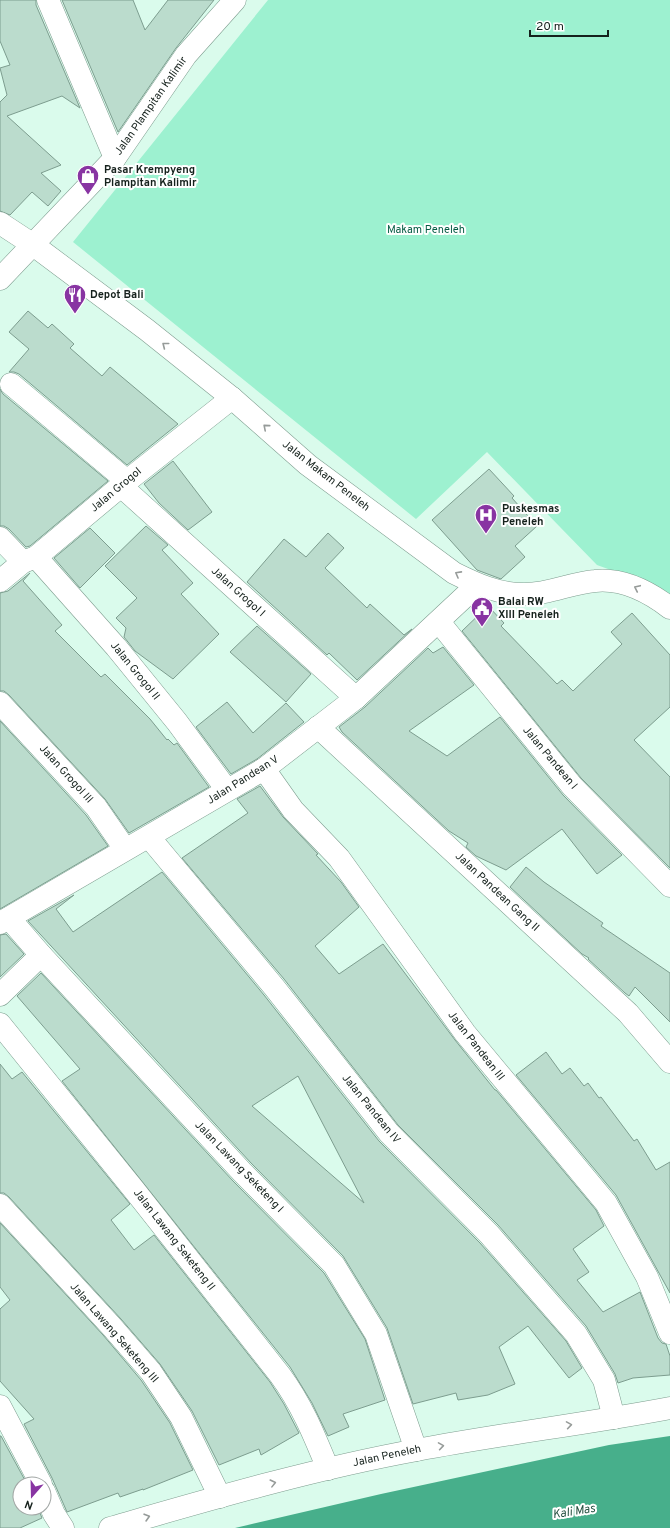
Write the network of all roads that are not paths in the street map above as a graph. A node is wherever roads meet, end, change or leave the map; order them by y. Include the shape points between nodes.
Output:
1 (48, 0) edge
2 (235, 0) edge
3 (115, 158) junction
4 (0, 223) edge
5 (32, 244) junction
6 (0, 279) edge
7 (11, 384) dead end
8 (232, 398) junction
9 (124, 483) junction
10 (0, 538) edge
11 (30, 559) junction
12 (0, 581) edge
13 (477, 585) junction
14 (670, 608) edge
15 (439, 622) junction
16 (356, 698) junction
17 (0, 704) edge
18 (318, 727) junction
19 (264, 769) junction
20 (227, 790) junction
21 (149, 837) junction
22 (125, 849) junction
23 (670, 886) edge
24 (4, 921) edge
25 (41, 955) junction
26 (0, 995) edge
27 (0, 1024) edge
28 (670, 1062) edge
29 (0, 1205) edge
30 (670, 1333) edge
31 (0, 1406) edge
32 (670, 1408) edge
33 (614, 1418) junction
34 (416, 1450) junction
35 (328, 1469) junction
36 (37, 1476) edge
37 (220, 1496) junction
38 (52, 1509) edge
39 (62, 1528) edge
40 (110, 1528) edge

1 - 3 street
2 - 3 street, Jalan Plampitan Kalimir via 186,55
3 - 5 street, Jalan Plampitan Kalimir
4 - 5 street, Jalan Makam Peneleh
5 - 6 street, Jalan Plampitan Kalimir
8 -> 5 street, Jalan Makam Peneleh
7 - 9 street, Jalan Grogol I
8 - 9 street, Jalan Grogol
13 -> 8 street, Jalan Makam Peneleh via 429,556 308,465
9 - 11 street, Jalan Grogol
9 - 16 street, Jalan Grogol I
10 - 11 street, Jalan Grogol II
11 - 12 street, Jalan Grogol
11 - 20 street, Jalan Grogol II via 116,647 177,722
14 -> 13 street, Jalan Makam Peneleh via 632,585 612,582 595,580 539,594 501,592
13 - 15 street, Jalan Pandean V
15 - 16 street, Jalan Pandean V
15 - 23 street, Jalan Pandean I via 572,786
16 - 18 street, Jalan Pandean V
17 - 22 street, Jalan Grogol III via 96,807
18 - 19 street, Jalan Pandean V
18 - 28 street, Jalan Pandean Gang II via 628,1013
19 - 20 street, Jalan Pandean V
19 - 30 street, Jalan Pandean III via 293,810 339,858 465,1033 606,1203 648,1277
20 - 21 street, Jalan Pandean V
21 - 22 street, Jalan Pandean V
21 - 33 street, Jalan Pandean IV via 274,987 389,1133 489,1234 576,1334 604,1380
22 - 24 street, Jalan Pandean V
24 - 25 street, Jalan Lawang Seketeng I
25 - 26 street
25 - 34 street, Jalan Lawang Seketeng I via 242,1172 334,1265 376,1334
27 - 35 street, Jalan Lawang Seketeng II via 280,1375 306,1416
29 - 37 street, Jalan Lawang Seketeng III via 150,1372 181,1417
31 - 36 street
32 - 33 street, Jalan Peneleh
34 -> 33 street, Jalan Peneleh
34 - 35 street, Jalan Peneleh
37 -> 35 street, Jalan Peneleh
40 -> 37 street, Jalan Peneleh
38 - 39 street

